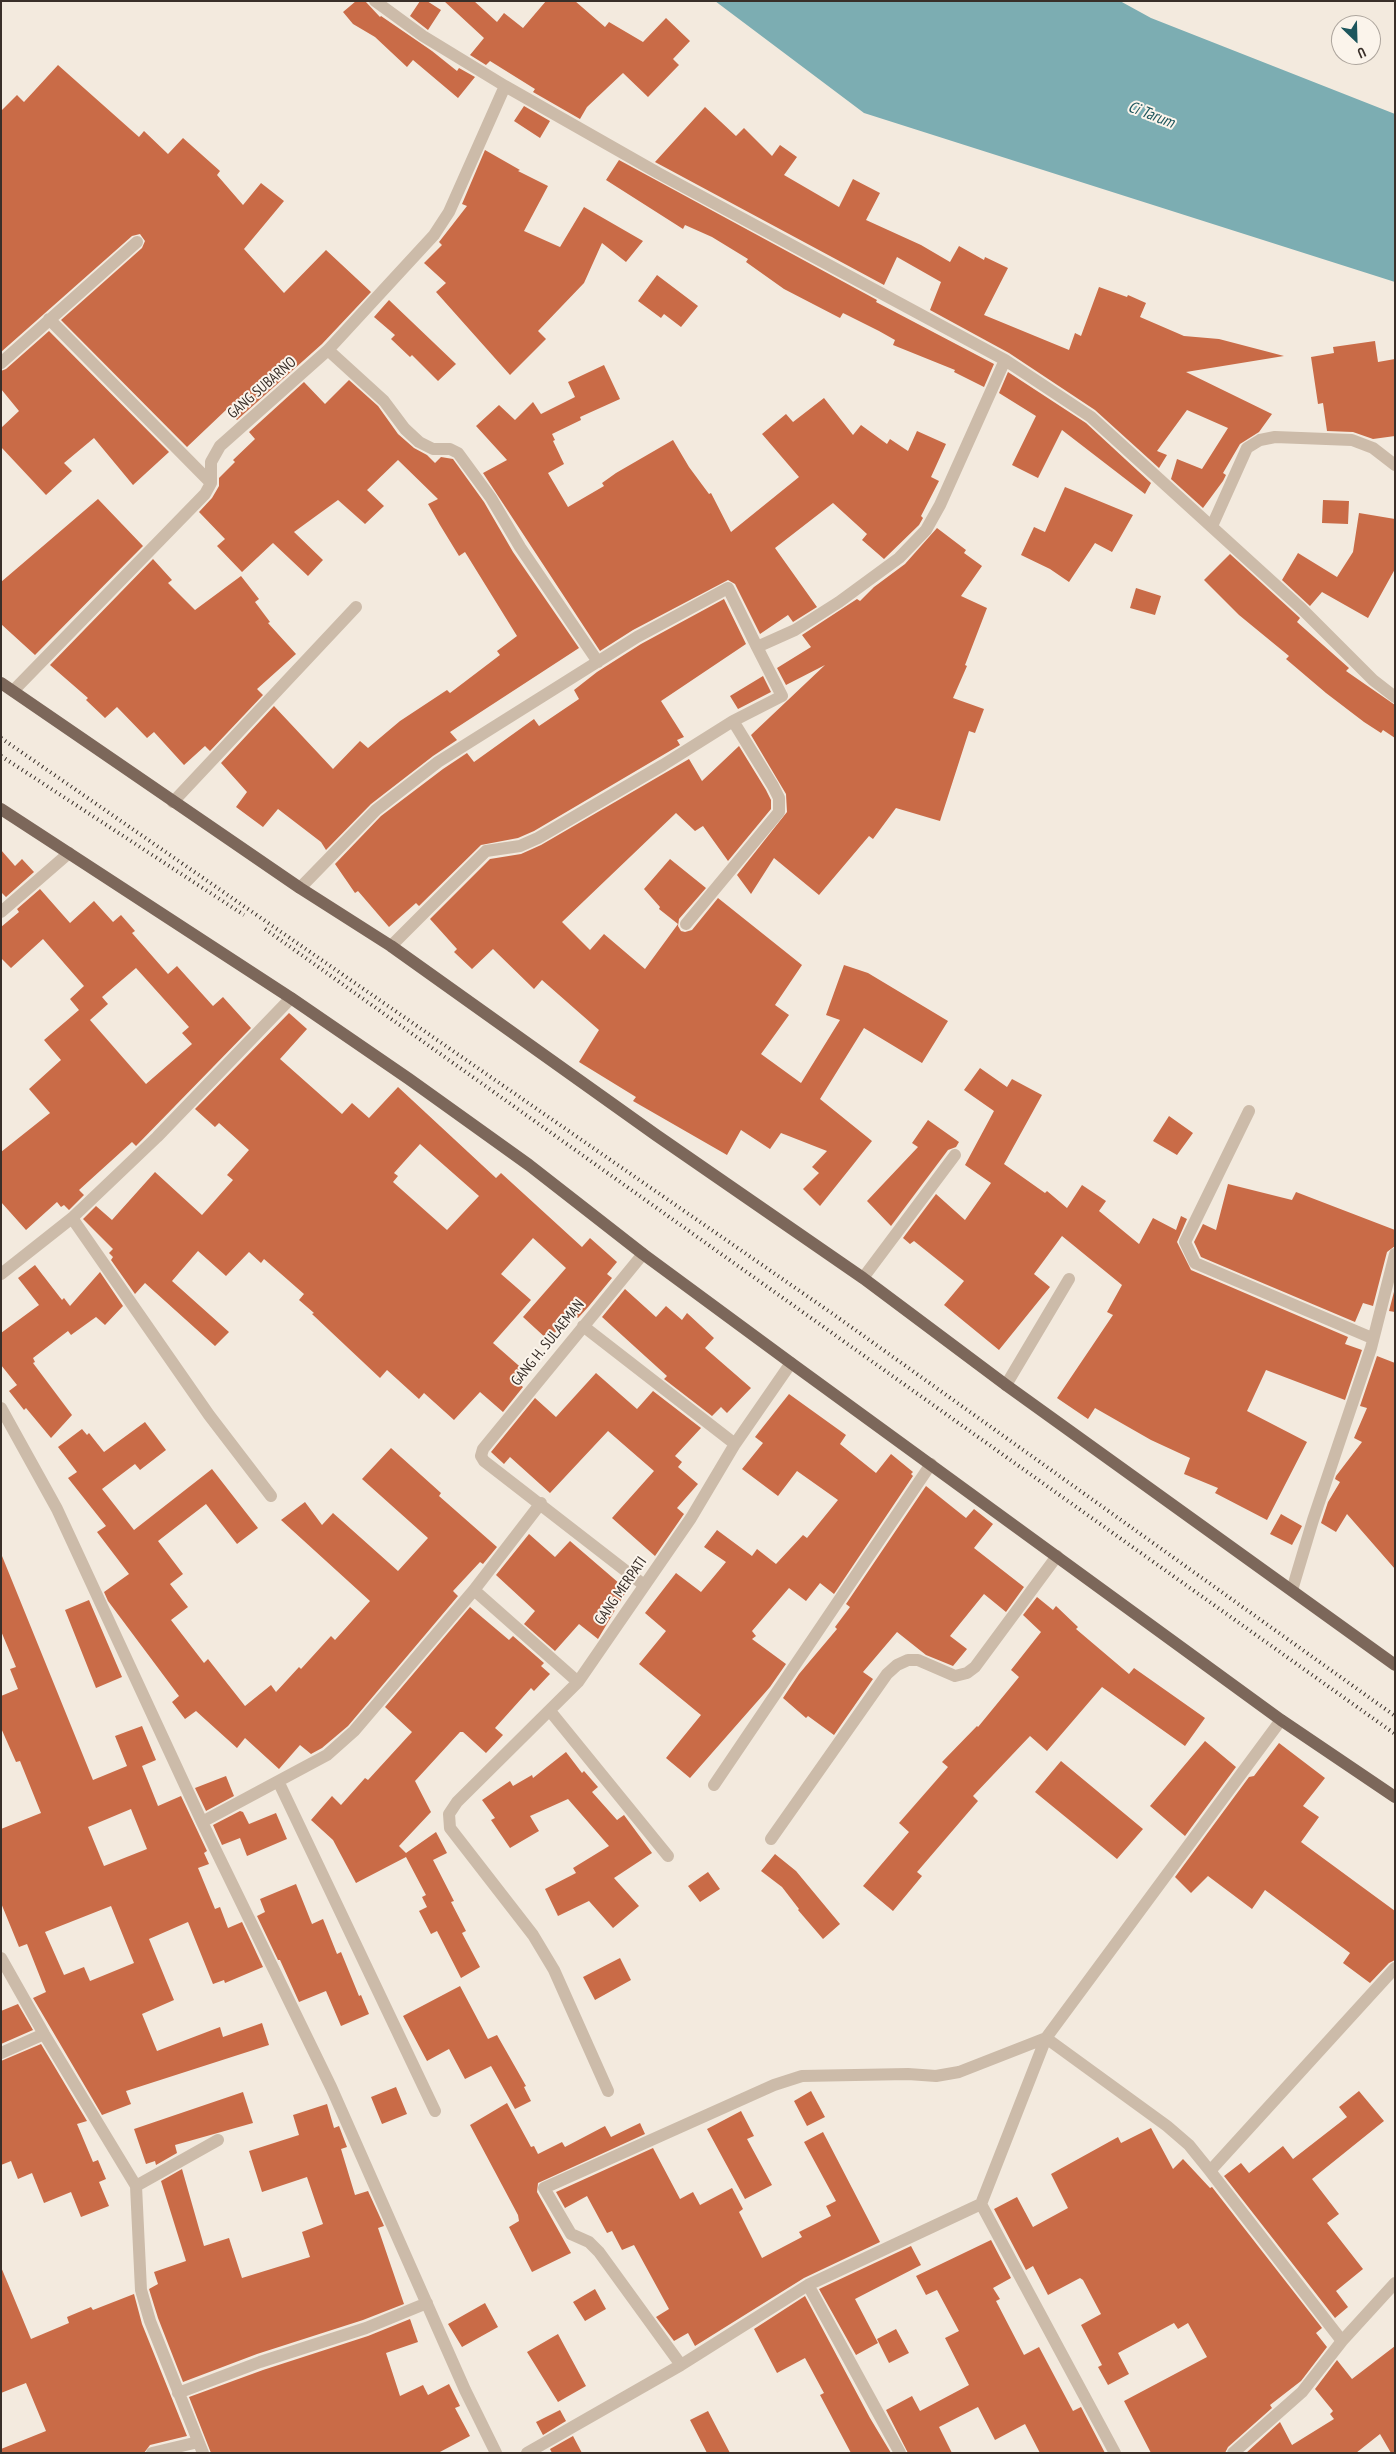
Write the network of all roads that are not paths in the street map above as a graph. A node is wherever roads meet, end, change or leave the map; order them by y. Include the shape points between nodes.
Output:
1 (375, 1) edge
2 (505, 86) junction
3 (137, 242) dead end
4 (49, 319) junction
5 (328, 350) junction
6 (1005, 360) junction
7 (1, 363) edge
8 (1395, 465) edge
9 (212, 483) junction
10 (1212, 526) junction
11 (356, 607) dead end
12 (758, 647) junction
13 (598, 662) junction
14 (1, 683) edge
15 (13, 691) junction
16 (1395, 697) edge
17 (733, 721) junction
18 (173, 802) junction
19 (1, 809) edge
20 (69, 853) junction
21 (300, 888) junction
22 (1, 912) edge
23 (686, 924) dead end
24 (392, 946) junction
25 (291, 998) junction
26 (1249, 1111) dead end
27 (955, 1155) dead end
28 (72, 1218) junction
29 (643, 1254) junction
30 (1395, 1254) edge
31 (1, 1274) edge
32 (863, 1278) junction
33 (1069, 1279) dead end
34 (582, 1326) junction
35 (1372, 1338) junction
36 (791, 1363) junction
37 (1006, 1385) junction
38 (1, 1408) edge
39 (736, 1444) junction
40 (930, 1464) junction
41 (271, 1496) dead end
42 (541, 1503) junction
43 (1057, 1556) junction
44 (644, 1585) junction
45 (474, 1590) junction
46 (1292, 1590) junction
47 (1395, 1665) edge
48 (578, 1682) junction
49 (550, 1711) junction
50 (1281, 1720) junction
51 (279, 1783) junction
52 (714, 1785) dead end
53 (1395, 1797) edge
54 (202, 1822) junction
55 (771, 1839) dead end
56 (668, 1856) dead end
57 (1, 1958) edge
58 (1395, 1968) edge
59 (44, 2034) junction
60 (1046, 2038) junction
61 (1, 2053) edge
62 (608, 2091) dead end
63 (435, 2111) dead end
64 (218, 2140) dead end
65 (1210, 2171) junction
66 (136, 2186) junction
67 (981, 2204) junction
68 (1395, 2283) edge
69 (808, 2285) junction
70 (427, 2303) junction
71 (1342, 2342) junction
72 (681, 2365) junction
73 (178, 2393) junction
74 (200, 2447) edge
75 (152, 2453) edge
76 (496, 2453) edge
77 (527, 2453) edge
78 (900, 2453) edge
79 (1115, 2453) edge
80 (1233, 2453) edge

1 - 2 street via 423,36
2 - 5 street, GANG SUBARNO via 452,204 434,235
2 - 6 street via 658,173
3 - 4 street
4 - 7 street
4 - 9 street
5 - 9 street, GANG SUBARNO via 220,446 211,462
5 - 13 street via 384,401 405,429 420,442 433,449 450,449 458,453
6 - 10 street via 1091,417
6 - 12 street via 926,530 898,558 839,602 795,630
8 - 10 street via 1373,448 1352,440 1276,437 1260,440 1247,448
9 - 15 street via 205,494
10 - 16 street via 1373,680
11 - 18 street
12 - 13 street via 728,588
12 - 17 street via 782,696
13 - 21 street via 438,762 376,810
14 - 15 main road
15 - 18 main road
17 - 23 street via 773,786 779,798 779,812
17 - 24 street via 546,834 520,846 486,852
18 - 21 main road
19 - 20 main road
20 - 22 street
20 - 25 main road
21 - 24 main road
24 - 32 main road
25 - 28 street via 157,1137
25 - 29 main road via 529,1165
26 - 35 street via 1185,1242 1195,1264
27 - 32 street
28 - 31 street
28 - 41 street via 208,1415
29 - 34 street, GANG H. SULAEMAN
29 - 36 main road
30 - 35 street
32 - 37 main road
33 - 37 street
34 - 39 street
34 - 42 street, GANG H. SULAEMAN via 483,1449 481,1456
35 - 46 street
36 - 39 street, GANG MERPATI
36 - 40 main road
37 - 46 main road
38 - 54 street via 57,1509
39 - 44 street, GANG MERPATI via 691,1518
40 - 43 main road
40 - 52 street
42 - 44 street
42 - 45 street
43 - 50 main road
43 - 55 street via 971,1670 955,1676 918,1660 897,1665
44 - 48 street, GANG MERPATI
45 - 48 street
45 - 51 street via 354,1731 327,1756
46 - 47 main road
48 - 49 street, GANG MERPATI
49 - 56 street
49 - 62 street, GANG MERPATI via 457,1802 449,1814 450,1828 533,1935 554,1970
50 - 53 main road
50 - 60 street
51 - 54 street
51 - 63 street
54 - 70 street via 331,2087
57 - 59 street
58 - 65 street
59 - 61 street
59 - 66 street
60 - 65 street via 1168,2126
60 - 67 street
60 - 72 street via 960,2072 936,2076 802,2076 774,2085 544,2188 572,2234 589,2242 599,2252
64 - 66 street
65 - 71 street
66 - 73 street via 141,2290
67 - 69 street
67 - 79 street
68 - 71 street
69 - 72 street
69 - 78 street
70 - 73 street via 366,2328 260,2362
70 - 76 street
71 - 80 street via 1302,2392
72 - 77 street
73 - 74 street
74 - 75 street

